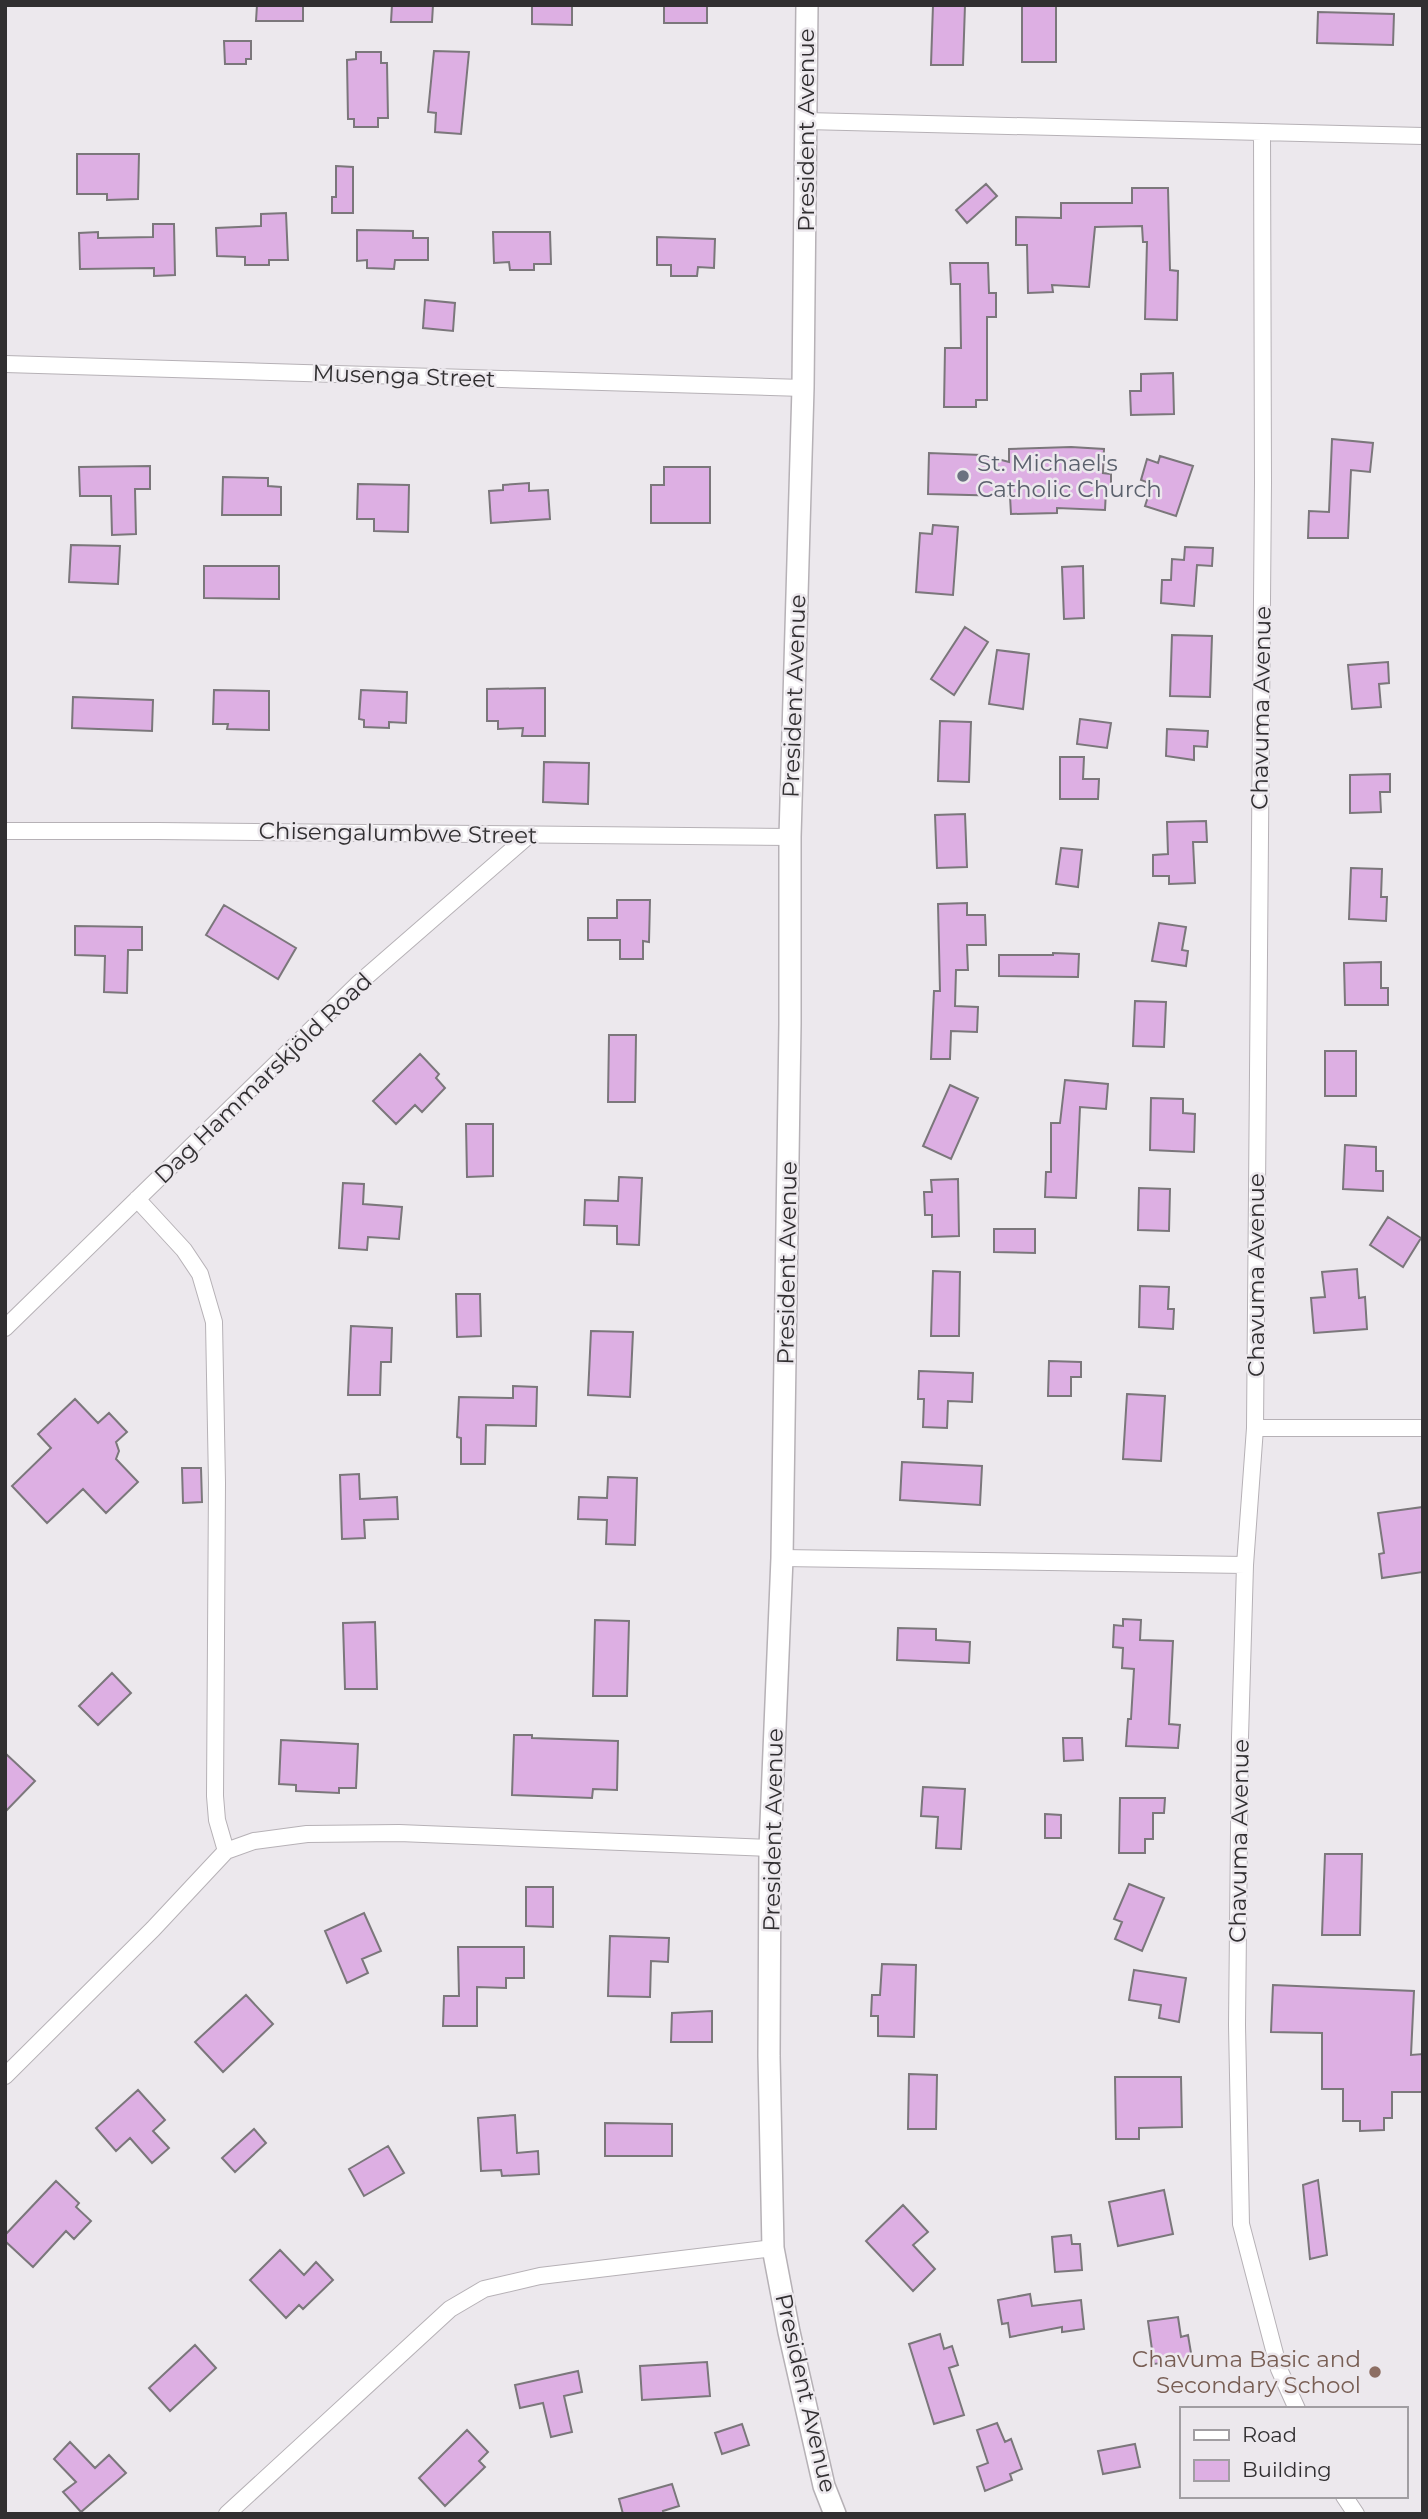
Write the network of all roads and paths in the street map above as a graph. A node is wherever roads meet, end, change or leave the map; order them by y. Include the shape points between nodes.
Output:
1 (807, 5) edge
2 (806, 121) junction
3 (1262, 132) junction
4 (1423, 136) edge
5 (5, 364) edge
6 (803, 388) junction
7 (5, 832) edge
8 (528, 836) junction
9 (790, 837) junction
10 (137, 1199) junction
11 (5, 1309) edge
12 (23, 1312) junction
13 (5, 1328) edge
14 (1423, 1428) edge
15 (1255, 1429) junction
16 (782, 1558) junction
17 (1245, 1565) junction
18 (770, 1849) junction
19 (226, 1851) junction
20 (5, 2076) edge
21 (774, 2248) junction
22 (1296, 2407) edge
23 (1345, 2498) edge
24 (227, 2514) edge
25 (835, 2514) edge
26 (1356, 2514) edge

1 - 2 street, President Avenue
2 - 3 street
2 - 6 street, President Avenue
3 - 4 street
3 - 15 street, Chavuma Avenue
5 - 6 street, Musenga Street
6 - 9 street, President Avenue
7 - 8 street
7 - 9 street, Chisengalumbwe Street
8 - 9 street
8 - 10 street, Dag Hammarskjöld Road via 359,983
9 - 16 street, President Avenue
10 - 12 street, Dag Hammarskjöld Road
10 - 19 street via 200,1274 214,1322 215,1796
11 - 12 street
12 - 13 street, Dag Hammarskjöld Road
14 - 15 street
15 - 17 street, Chavuma Avenue
16 - 17 street
16 - 18 street, President Avenue
17 - 22 street, Chavuma Avenue via 1237,2025 1241,2224 1279,2369
18 - 19 street via 307,1833 254,1841
18 - 21 street, President Avenue
19 - 20 street
21 - 24 street via 540,2276 484,2289 450,2309
21 - 25 street, President Avenue via 824,2486
23 - 26 street

